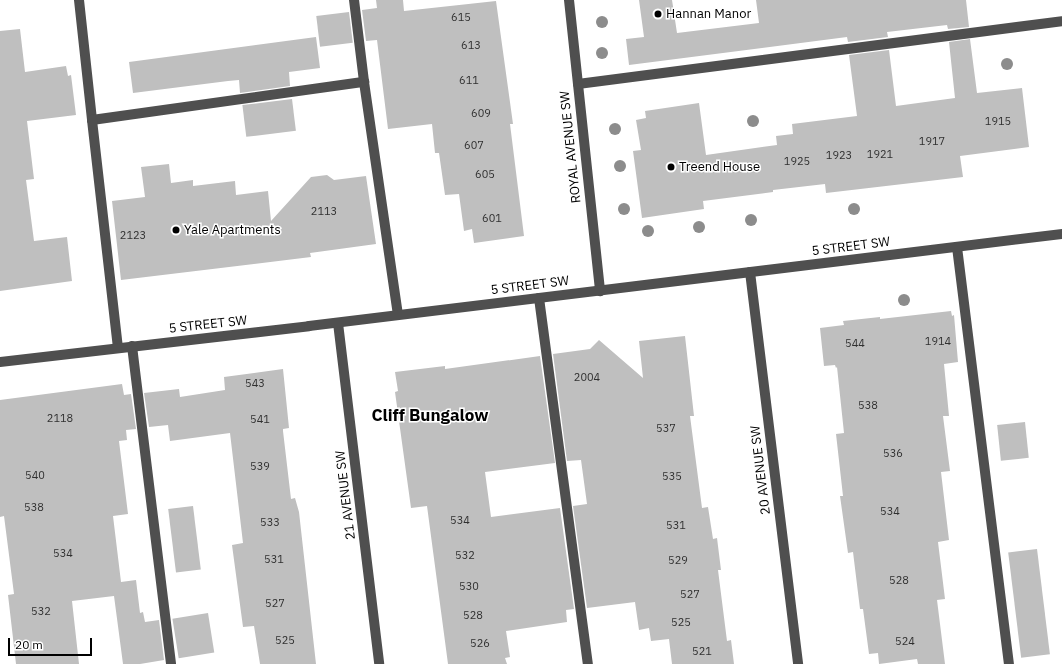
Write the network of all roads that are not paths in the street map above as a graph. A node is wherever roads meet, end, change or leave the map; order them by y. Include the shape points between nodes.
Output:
1 (79, 0) edge
2 (354, 0) edge
3 (569, 0) edge
4 (1062, 21) edge
5 (364, 82) junction
6 (578, 84) junction
7 (92, 120) junction
8 (1062, 234) edge
9 (957, 247) junction
10 (750, 272) junction
11 (600, 291) junction
12 (540, 298) junction
13 (398, 315) junction
14 (338, 323) junction
15 (132, 346) junction
16 (118, 348) junction
17 (0, 362) edge
18 (171, 664) edge
19 (379, 664) edge
20 (588, 664) edge
21 (798, 664) edge
22 (1009, 664) edge

1 - 7 street
2 - 5 street
3 - 6 street, ROYAL AVENUE SW
4 - 6 street
5 - 7 street
5 - 13 street
6 - 11 street, ROYAL AVENUE SW
7 - 16 street
8 - 9 street, 5 STREET SW
9 - 10 street, 5 STREET SW
9 - 22 street
10 - 11 street, 5 STREET SW
10 - 21 street, 20 AVENUE SW
11 - 12 street, 5 STREET SW
12 - 13 street, 5 STREET SW
12 - 20 street
13 - 14 street, 5 STREET SW
14 - 15 street, 5 STREET SW
14 - 19 street, 21 AVENUE SW
15 - 16 street, 5 STREET SW
15 - 18 street
16 - 17 street, 5 STREET SW

